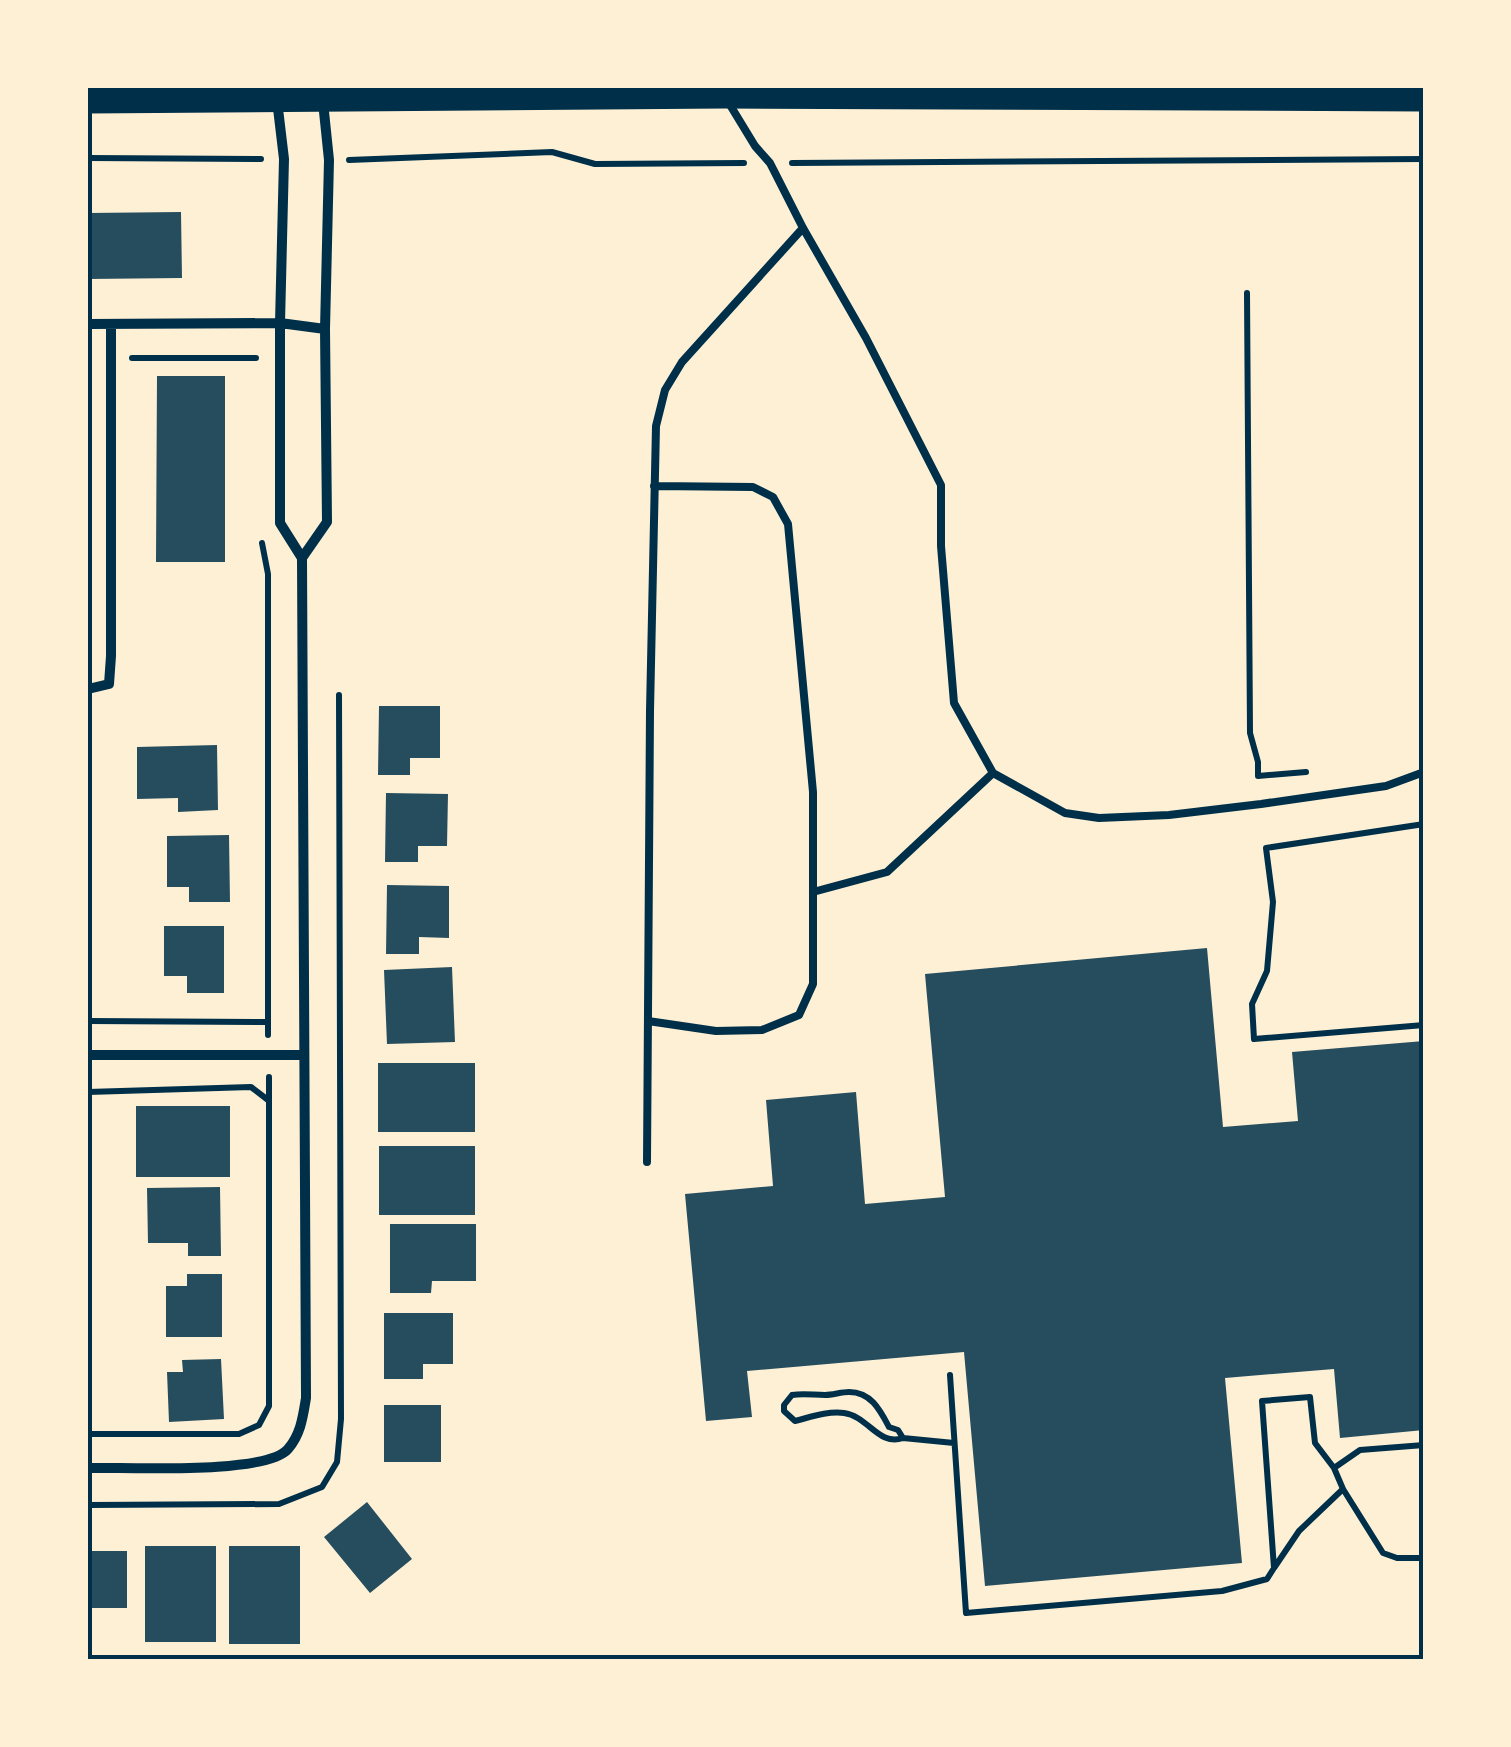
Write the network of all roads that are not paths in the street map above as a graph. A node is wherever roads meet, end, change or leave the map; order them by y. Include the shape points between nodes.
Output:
1 (595, 92) edge
2 (164, 94) edge
3 (725, 96) junction
4 (1424, 99) edge
5 (88, 100) edge
6 (277, 100) junction
7 (323, 100) junction
8 (803, 228) junction
9 (280, 323) junction
10 (88, 324) edge
11 (110, 324) junction
12 (325, 329) junction
13 (654, 486) junction
14 (302, 558) junction
15 (88, 688) edge
16 (1424, 772) edge
17 (993, 773) junction
18 (814, 892) junction
19 (648, 1021) junction
20 (88, 1056) edge
21 (304, 1056) junction
22 (647, 1162) dead end
23 (88, 1468) edge

1 - 3 main road
1 - 7 main road
2 - 5 main road
2 - 6 main road
3 - 4 main road
3 - 8 lane
6 - 7 main road
6 - 9 street via 284,159
7 - 12 street via 329,160
8 - 13 lane via 682,362 665,390
8 - 17 lane via 941,485 954,703
9 - 11 street
9 - 12 street
9 - 14 street via 280,523
10 - 11 street
11 - 15 street via 112,656 109,684
12 - 14 street via 327,522
13 - 18 lane via 753,488 773,496 788,524 813,792
13 - 19 lane
14 - 21 street
16 - 17 lane via 1386,786 1100,818 1066,814
17 - 18 lane via 886,872
18 - 19 lane via 814,984 799,1015 762,1030
19 - 22 lane
20 - 21 street
21 - 23 street via 301,1428 286,1452 240,1466

